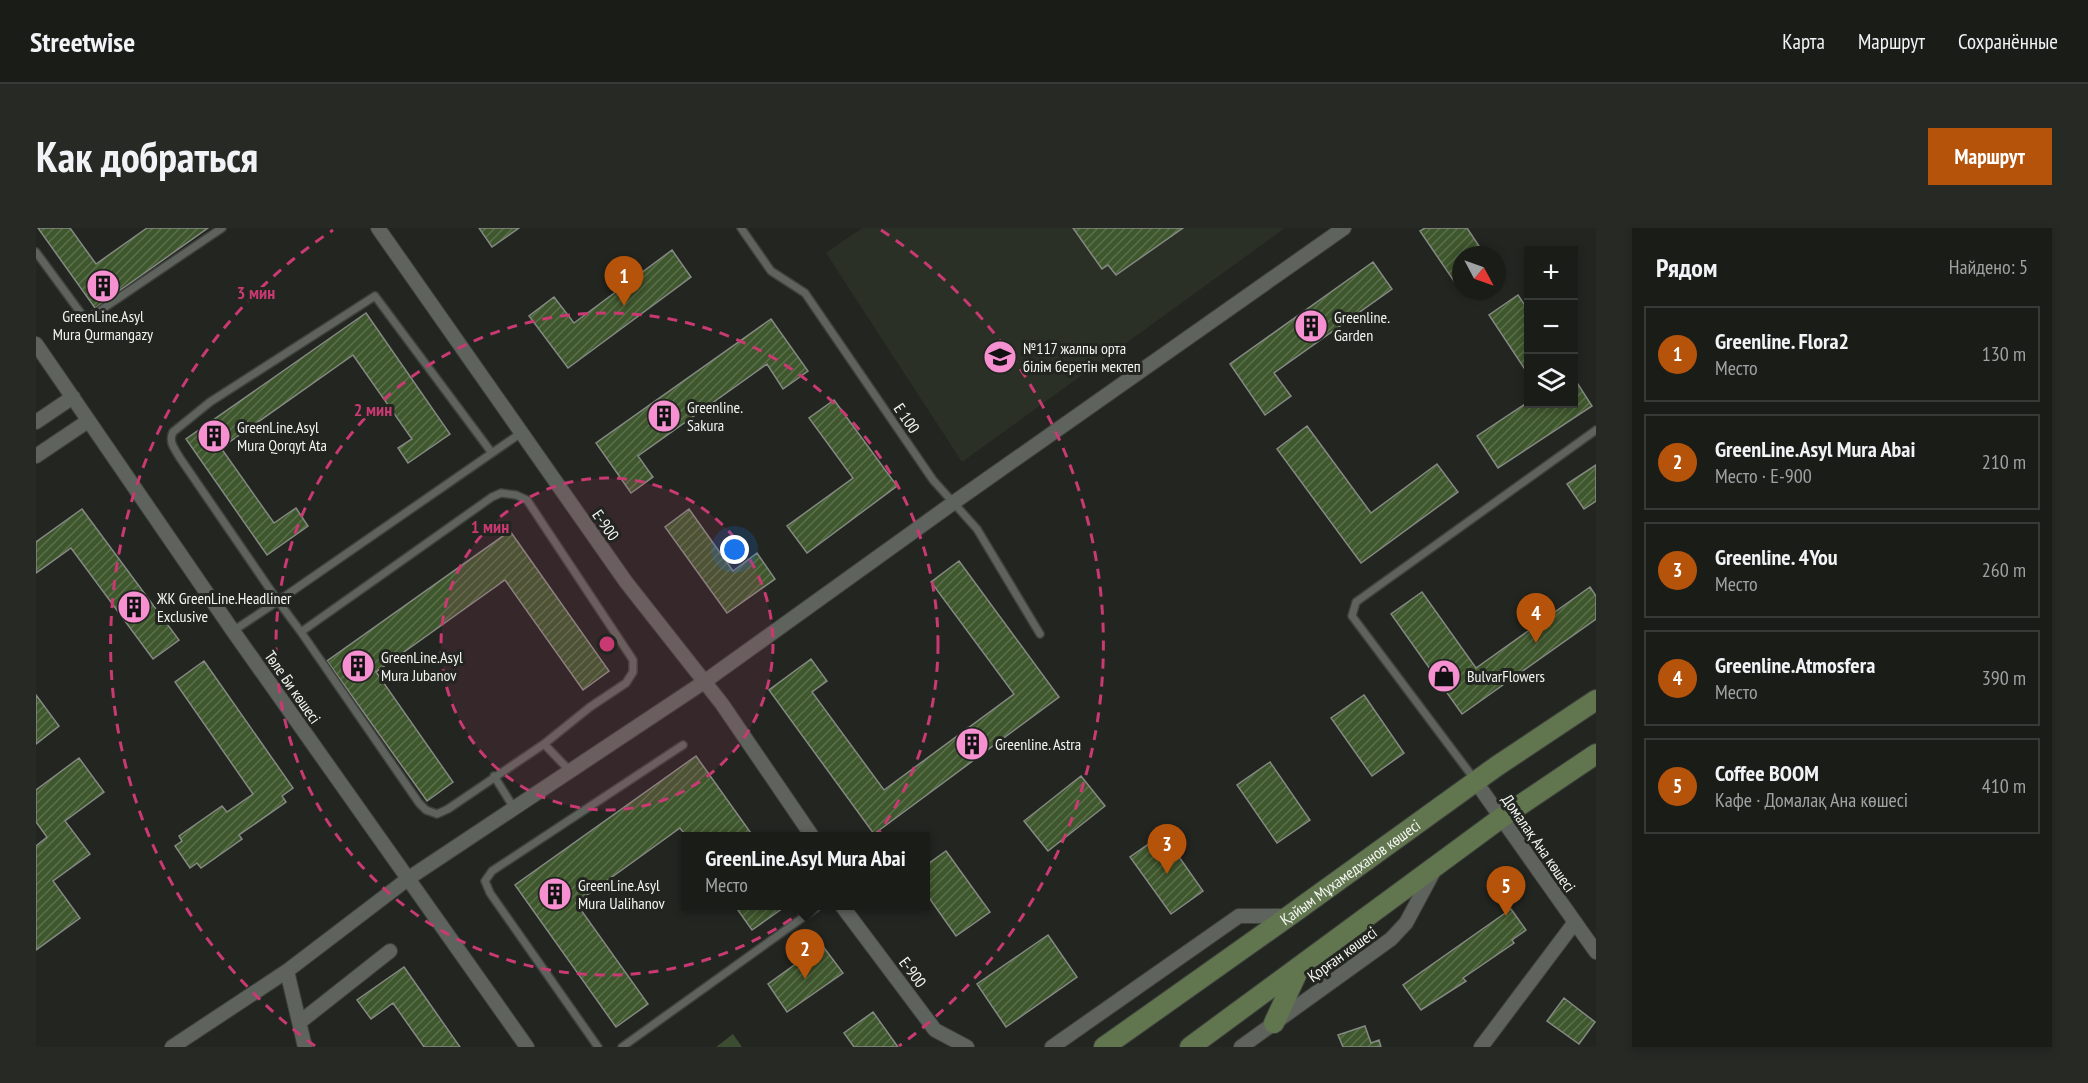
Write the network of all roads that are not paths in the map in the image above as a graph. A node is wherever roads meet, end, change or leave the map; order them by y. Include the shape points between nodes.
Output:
1 (222, 228) edge
2 (378, 228) edge
3 (741, 228) edge
4 (1344, 228) edge
5 (36, 252) edge
6 (36, 344) edge
7 (73, 397) junction
8 (88, 420) junction
9 (36, 422) edge
10 (1596, 430) edge
11 (521, 433) junction
12 (492, 453) junction
13 (36, 456) edge
14 (953, 503) junction
15 (278, 601) junction
16 (233, 631) junction
17 (301, 632) junction
18 (1040, 634) dead end
19 (704, 682) junction
20 (1596, 700) edge
21 (544, 744) junction
22 (683, 745) dead end
23 (1596, 754) edge
24 (570, 771) junction
25 (494, 776) junction
26 (1476, 782) junction
27 (514, 808) junction
28 (1501, 818) junction
29 (809, 832) edge
30 (1438, 865) junction
31 (408, 878) junction
32 (813, 910) edge
33 (845, 910) edge
34 (1289, 916) junction
35 (1575, 922) junction
36 (390, 951) dead end
37 (1596, 952) edge
38 (1300, 966) junction
39 (287, 971) junction
40 (300, 1022) junction
41 (1274, 1023) junction
42 (172, 1047) edge
43 (305, 1047) edge
44 (527, 1047) edge
45 (598, 1047) edge
46 (622, 1047) edge
47 (968, 1047) edge
48 (1052, 1047) edge
49 (1104, 1047) edge
50 (1190, 1047) edge
51 (1241, 1047) edge
52 (1481, 1047) edge

1 - 5 lane via 89,318 83,316
2 - 11 street, E-900
3 - 14 lane, E 100 via 771,271 805,293 933,480
4 - 14 street
6 - 7 street, Төле Би көшесі
7 - 8 street, Төле Би көшесі
7 - 9 street
8 - 13 street
8 - 16 street, Төле Би көшесі
10 - 26 lane via 1356,602 1352,616
11 - 12 lane
11 - 19 street, E-900 via 626,582
12 - 15 lane
12 - 15 lane via 375,296 210,402 173,432 171,442
14 - 18 lane, E 100 via 977,529
14 - 19 street
15 - 16 lane
15 - 17 lane
16 - 31 street, Төле Би көшесі
17 - 21 lane via 492,497 501,493 527,500 633,660 633,672 626,683
17 - 25 lane via 426,810 437,814 448,809
19 - 24 street
19 - 29 street, E-900
20 - 26 main road, Қайым Мұхамедханов көшесі
21 - 24 lane
21 - 25 lane
22 - 45 lane via 492,871 485,880 490,893
23 - 28 main road
24 - 27 street
25 - 27 lane
26 - 28 street, Домалақ Ана көшесі
26 - 34 main road, Қайым Мұхамедханов көшесі
27 - 31 street
28 - 30 main road
28 - 35 street, Домалақ Ана көшесі
30 - 38 main road
30 - 41 street, Қорған көшесі via 1406,923 1391,939
31 - 39 street
31 - 44 street, Төле Би көшесі
32 - 46 lane
33 - 47 street, E-900 via 935,1030
34 - 48 street via 1239,916
34 - 49 main road, Қайым Мұхамедханов көшесі
35 - 37 street, Домалақ Ана көшесі
35 - 52 street
36 - 40 street
38 - 41 main road
38 - 50 main road
39 - 40 street
39 - 42 street
40 - 43 street
41 - 51 street, Қорған көшесі

